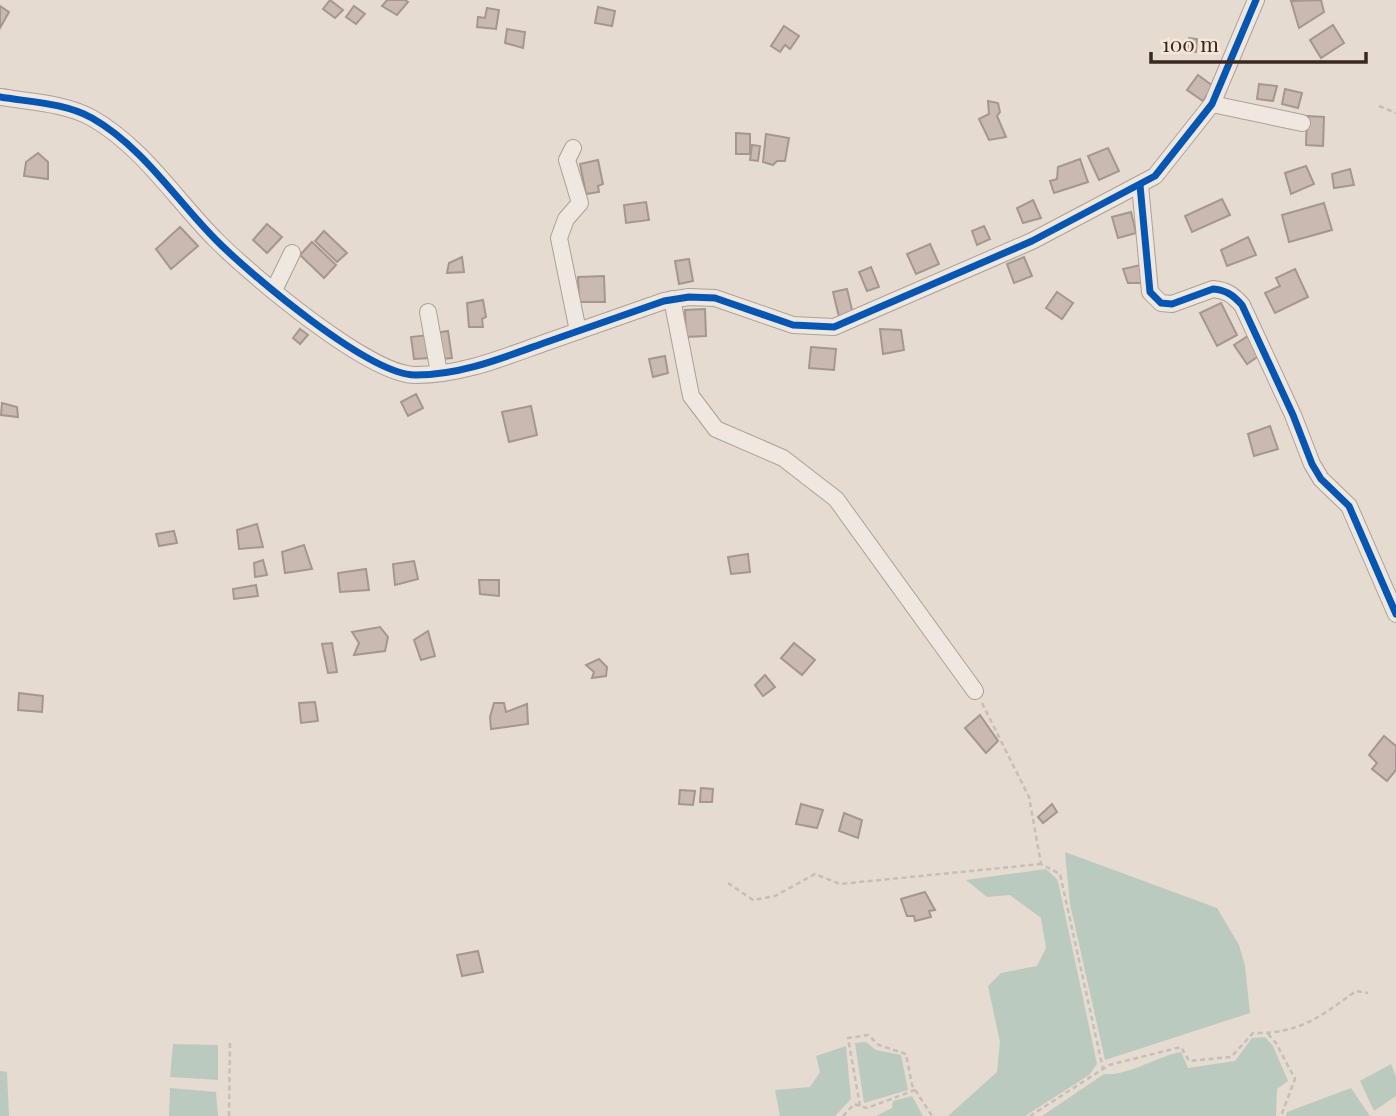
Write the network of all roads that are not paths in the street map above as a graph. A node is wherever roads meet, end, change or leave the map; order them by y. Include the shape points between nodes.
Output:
1 (1256, 0) edge
2 (0, 97) edge
3 (1212, 104) junction
4 (1302, 123) dead end
5 (573, 148) dead end
6 (1140, 184) junction
7 (292, 253) dead end
8 (274, 290) junction
9 (672, 299) junction
10 (428, 312) dead end
11 (578, 331) junction
12 (439, 373) junction
13 (1396, 614) edge
14 (975, 691) road end

1 - 3 street
2 - 8 street via 72,108 113,131 217,242
3 - 4 street
3 - 6 street via 1155,176
5 - 11 street via 566,160 580,203 566,219 559,238
6 - 9 street via 1032,241 834,327 793,325 715,298
6 - 13 street via 1150,292 1161,303 1172,304 1219,289 1231,293 1242,305 1312,464 1321,480 1349,506
7 - 8 street
8 - 12 street via 360,355 388,370 414,376
9 - 11 street
9 - 14 street via 691,396 716,429 783,458 836,499
10 - 12 street
11 - 12 street via 480,366

